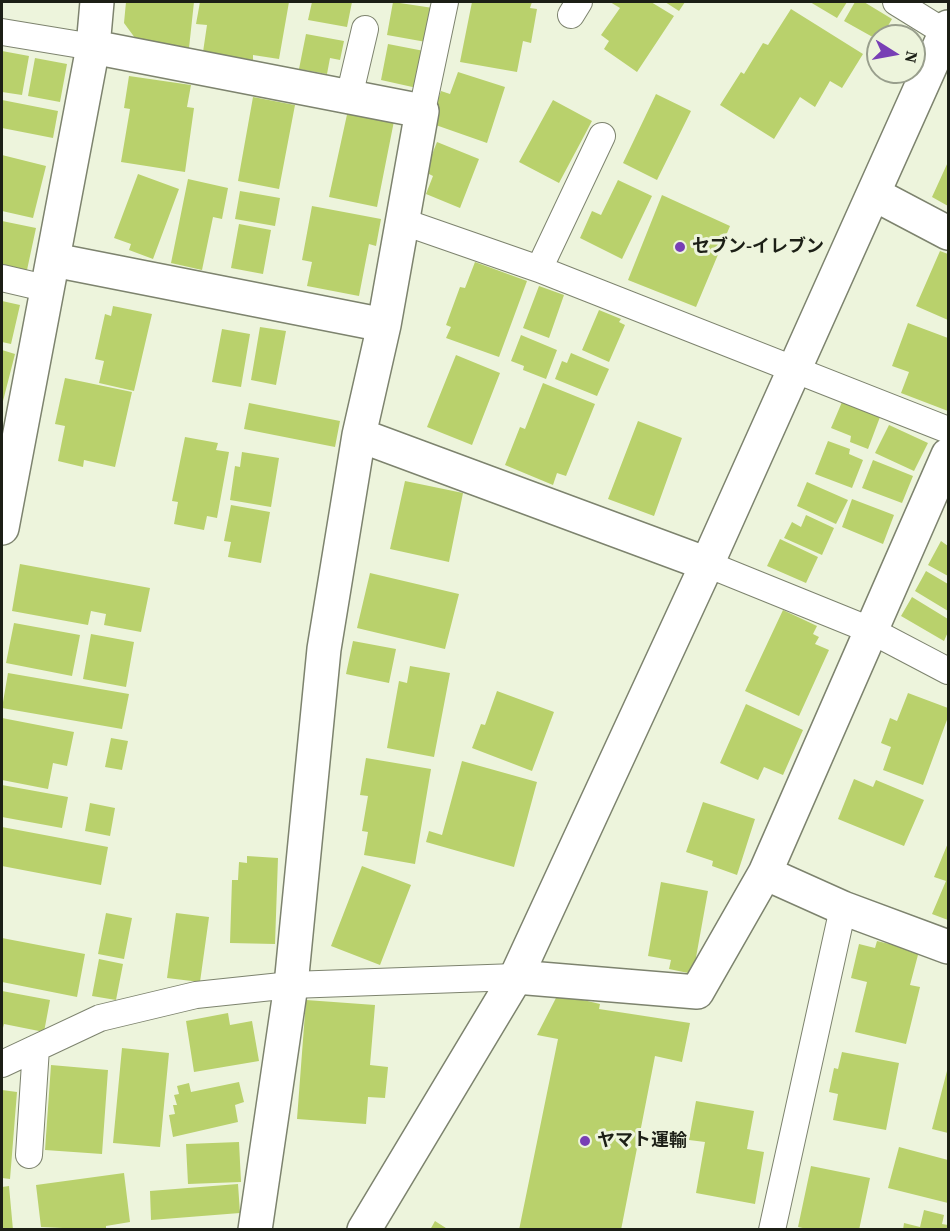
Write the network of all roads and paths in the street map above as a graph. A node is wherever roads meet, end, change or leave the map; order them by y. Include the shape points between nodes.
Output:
1 (97, 2) edge
2 (445, 2) edge
3 (896, 2) edge
4 (365, 28) dead end
5 (947, 30) edge
6 (2, 32) edge
7 (93, 47) junction
8 (350, 97) junction
9 (422, 111) junction
10 (602, 136) dead end
11 (874, 194) junction
12 (404, 222) junction
13 (948, 233) edge
14 (539, 269) junction
15 (52, 274) junction
16 (2, 278) edge
17 (384, 325) junction
18 (795, 370) junction
19 (948, 430) edge
20 (359, 435) junction
21 (948, 455) edge
22 (2, 528) edge
23 (707, 564) junction
24 (870, 630) junction
25 (948, 671) edge
26 (765, 873) junction
27 (843, 908) junction
28 (948, 947) edge
29 (516, 977) junction
30 (291, 985) junction
31 (36, 1048) junction
32 (2, 1064) edge
33 (29, 1155) dead end
34 (255, 1230) edge
35 (364, 1230) edge
36 (772, 1230) edge

1 - 7 street
2 - 9 lane
3 - 5 lane
4 - 8 lane
5 - 11 street
6 - 7 lane
7 - 8 street
7 - 15 street
8 - 9 street
9 - 12 street
10 - 14 lane
11 - 13 street
11 - 18 street
12 - 14 lane
12 - 17 street
14 - 18 lane
15 - 16 lane
15 - 17 street
15 - 22 street
17 - 20 street
18 - 19 lane
18 - 23 street
20 - 23 street
20 - 30 street via 324,649
21 - 24 street
23 - 24 lane
23 - 29 street
24 - 25 lane
24 - 26 street
26 - 27 street
26 - 29 street via 697,992
27 - 28 street
27 - 36 lane
29 - 30 lane
29 - 35 street
30 - 31 lane via 196,995 100,1018
30 - 34 street
31 - 32 lane
31 - 33 lane

